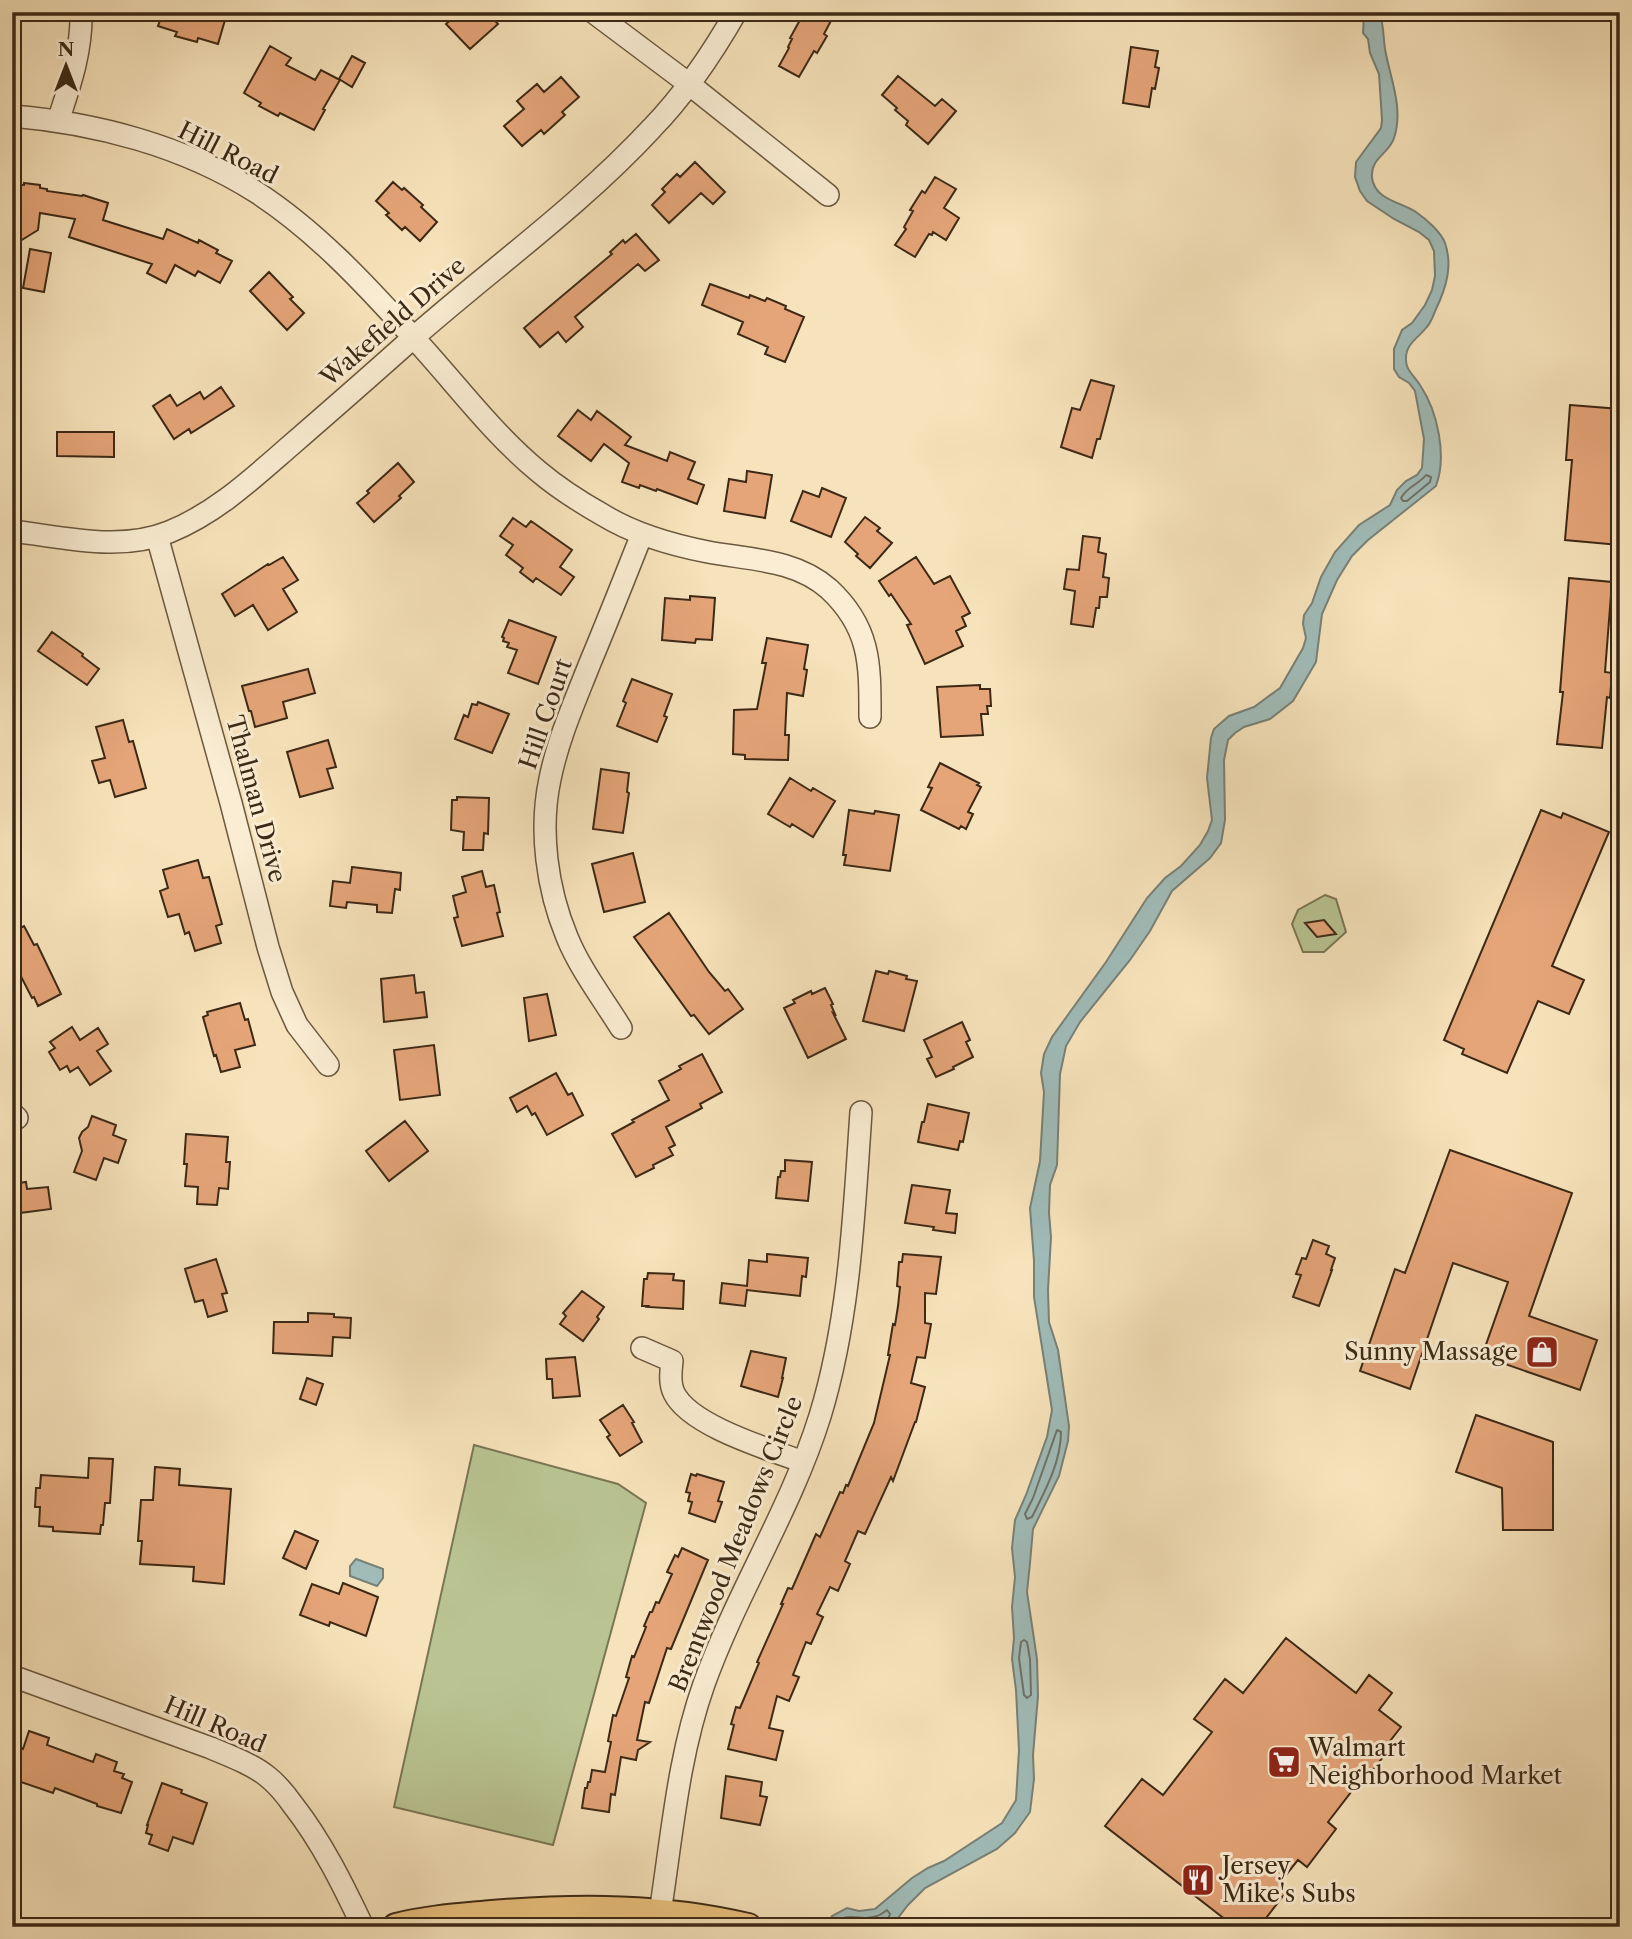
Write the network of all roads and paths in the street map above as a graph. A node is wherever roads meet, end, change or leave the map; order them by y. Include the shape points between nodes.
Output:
1 (81, 12) edge
2 (593, 12) edge
3 (736, 12) edge
4 (689, 84) junction
5 (12, 116) edge
6 (58, 121) junction
7 (828, 195) dead end
8 (414, 337) junction
9 (12, 531) edge
10 (642, 534) junction
11 (157, 536) junction
12 (870, 717) dead end
13 (621, 1028) dead end
14 (328, 1065) dead end
15 (861, 1112) dead end
16 (642, 1348) dead end
17 (803, 1462) junction
18 (12, 1676) edge
19 (660, 1913) junction
20 (511, 1920) edge
21 (363, 1927) edge
22 (396, 1927) edge
23 (748, 1927) edge

1 - 6 street via 77,59
2 - 4 street
3 - 4 street, Wakefield Drive
4 - 7 street
4 - 8 street, Wakefield Drive via 594,186
5 - 6 street, Hill Road
6 - 8 street, Hill Road via 161,148 255,191 323,245
8 - 10 street via 476,410 538,472 604,516
8 - 11 street, Wakefield Drive via 226,501
9 - 11 street, Wakefield Drive via 113,542
10 - 12 street via 709,552 780,563 825,586 848,612 865,642
10 - 13 street, Hill Court via 562,734 549,781 545,824 549,870 567,938
11 - 14 street, Thalman Drive via 282,992 297,1025
15 - 17 street, Brentwood Meadows Circle via 842,1318 828,1388
16 - 17 street via 672,1361 675,1395 694,1415 719,1430
17 - 19 street, Brentwood Meadows Circle via 704,1683 684,1756
18 - 21 street, Hill Road via 211,1748 268,1776 309,1827
19 - 20 main road via 608,1909
19 - 23 main road
20 - 22 main road via 418,1921

